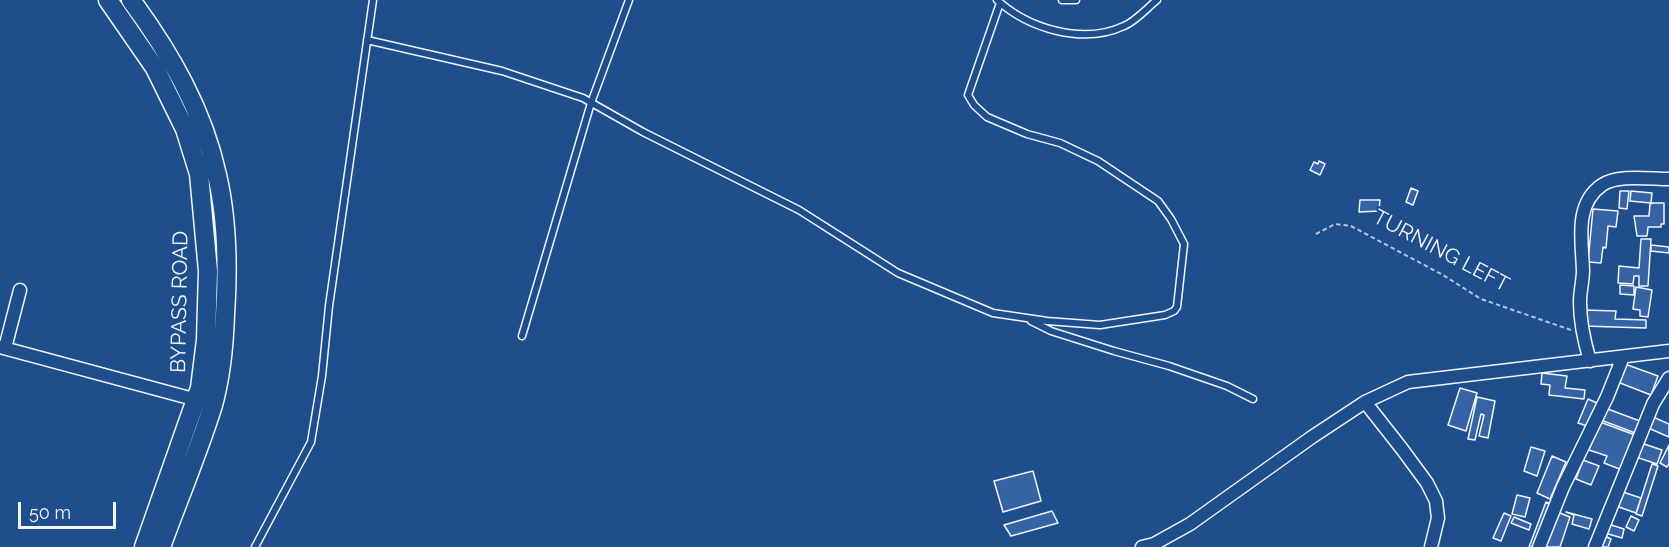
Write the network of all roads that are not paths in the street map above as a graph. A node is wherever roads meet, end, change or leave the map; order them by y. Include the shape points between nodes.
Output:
1 (108, 0) edge
2 (131, 0) edge
3 (373, 0) edge
4 (629, 0) edge
5 (1062, 0) edge
6 (1076, 0) edge
7 (1157, 0) edge
8 (998, 2) edge
9 (367, 40) junction
10 (591, 103) junction
11 (1669, 179) edge
12 (20, 290) dead end
13 (1025, 318) junction
14 (522, 336) dead end
15 (3, 348) edge
16 (1669, 351) edge
17 (1623, 357) junction
18 (1590, 361) junction
19 (1669, 378) edge
20 (1253, 399) dead end
21 (197, 400) junction
22 (1365, 402) junction
23 (144, 547) edge
24 (161, 547) edge
25 (255, 547) edge
26 (1142, 547) edge
27 (1431, 547) edge
28 (1539, 547) edge
29 (1595, 547) edge

1 - 21 main road, BYPASS ROAD via 155,68 185,129 199,174 208,271 206,340
2 - 24 main road, BYPASS ROAD via 180,74 198,116 217,175 225,232 227,293 223,353 215,394
3 - 9 lane
4 - 10 lane
5 - 6 lane
7 - 8 lane via 1125,26 1081,36 1011,13
8 - 13 lane via 968,95 974,105 987,117 1098,161 1158,201 1185,244 1174,311 1100,325
9 - 10 lane via 502,70
9 - 25 lane via 311,442
10 - 13 lane via 799,210 898,273 993,313
10 - 14 lane
11 - 18 street via 1615,179 1593,192 1584,208 1580,300 1582,334
12 - 15 street
13 - 20 lane via 1051,331 1209,379
15 - 21 street
16 - 17 street
17 - 18 street
17 - 28 street
18 - 22 street via 1408,382
19 - 29 street via 1649,414
21 - 23 main road, BYPASS ROAD
22 - 26 street via 1190,524
22 - 27 street via 1409,457 1436,501 1438,518

